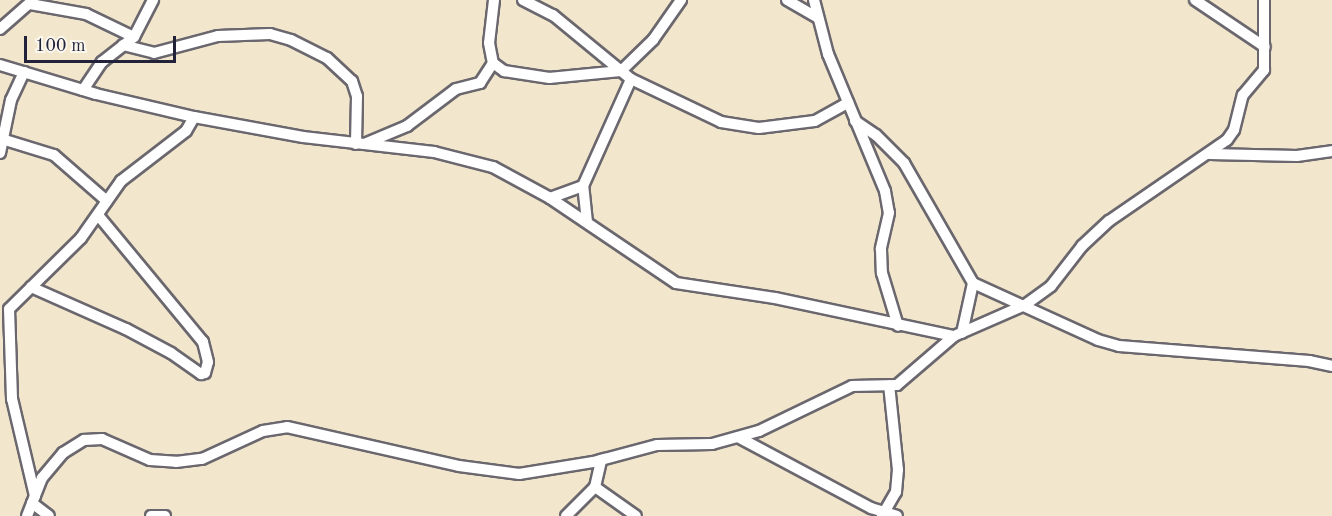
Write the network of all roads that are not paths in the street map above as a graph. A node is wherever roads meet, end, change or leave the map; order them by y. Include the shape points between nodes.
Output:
1 (153, 0) edge
2 (494, 0) edge
3 (523, 0) edge
4 (681, 0) edge
5 (788, 0) edge
6 (814, 0) edge
7 (1195, 0) edge
8 (1264, 0) edge
9 (31, 2) edge
10 (818, 18) junction
11 (0, 30) edge
12 (134, 37) junction
13 (123, 45) junction
14 (1264, 47) junction
15 (493, 63) junction
16 (0, 65) edge
17 (621, 71) junction
18 (24, 72) junction
19 (631, 79) junction
20 (83, 90) junction
21 (848, 103) junction
22 (194, 117) junction
23 (855, 121) junction
24 (5, 140) junction
25 (360, 144) junction
26 (1332, 151) edge
27 (0, 153) edge
28 (1210, 154) junction
29 (584, 186) junction
30 (550, 198) junction
31 (107, 201) junction
32 (98, 215) junction
33 (587, 222) junction
34 (973, 283) junction
35 (31, 287) junction
36 (1025, 305) junction
37 (4, 310) edge
38 (898, 326) junction
39 (958, 334) junction
40 (1332, 366) edge
41 (5, 377) edge
42 (889, 385) junction
43 (738, 437) junction
44 (601, 460) junction
45 (595, 487) junction
46 (33, 500) junction
47 (883, 514) edge
48 (27, 516) edge
49 (49, 516) edge
50 (151, 516) edge
51 (165, 516) edge
52 (566, 516) edge
53 (636, 516) edge
54 (897, 516) edge

1 - 12 street
2 - 15 street via 489,43
3 - 17 street via 553,15
4 - 17 street via 653,40
5 - 10 street
6 - 10 street
7 - 14 street
8 - 14 street
9 - 11 street
9 - 12 street via 86,14
10 - 21 street
12 - 13 street
13 - 20 street via 102,62
13 - 25 street via 153,53 218,36 270,34 291,40 327,58 352,81 357,96
14 - 28 street via 1264,70 1243,95 1234,130
15 - 17 street via 504,71 549,78
15 - 25 street via 480,82 456,89 407,126
16 - 18 street
17 - 19 street
18 - 20 street
18 - 24 street via 11,100
19 - 21 street via 740,128 814,121
19 - 29 street
20 - 22 street
21 - 23 street
22 - 25 street
22 - 31 street via 186,131 134,169
23 - 34 street via 876,135 904,163
23 - 38 street via 885,191 889,213 881,249 882,273
24 - 27 street
24 - 31 street via 54,155
25 - 30 street via 434,152 493,168
26 - 28 street via 1297,156
28 - 36 street via 1182,167 1109,221 1082,246 1051,286
29 - 30 street
29 - 33 street
30 - 33 street
31 - 32 street
32 - 35 street via 81,238
32 - 35 street via 202,342 208,362 205,373 126,329
33 - 38 street via 676,282 775,298
34 - 36 street
34 - 39 street
35 - 37 street
36 - 39 street
36 - 40 street via 1119,346 1310,360
37 - 41 street
38 - 39 street
39 - 42 street via 912,374 897,385
41 - 46 street
42 - 43 street via 852,386 759,431
42 - 47 street via 898,470 896,492
43 - 44 street via 712,444 657,445
43 - 47 street
44 - 45 street
44 - 46 street via 519,474 459,466 287,427 263,431 202,459 176,462 150,460 102,439 84,440 63,453 42,478
45 - 52 street
45 - 53 street
46 - 48 street
46 - 49 street
47 - 54 street
50 - 51 street

